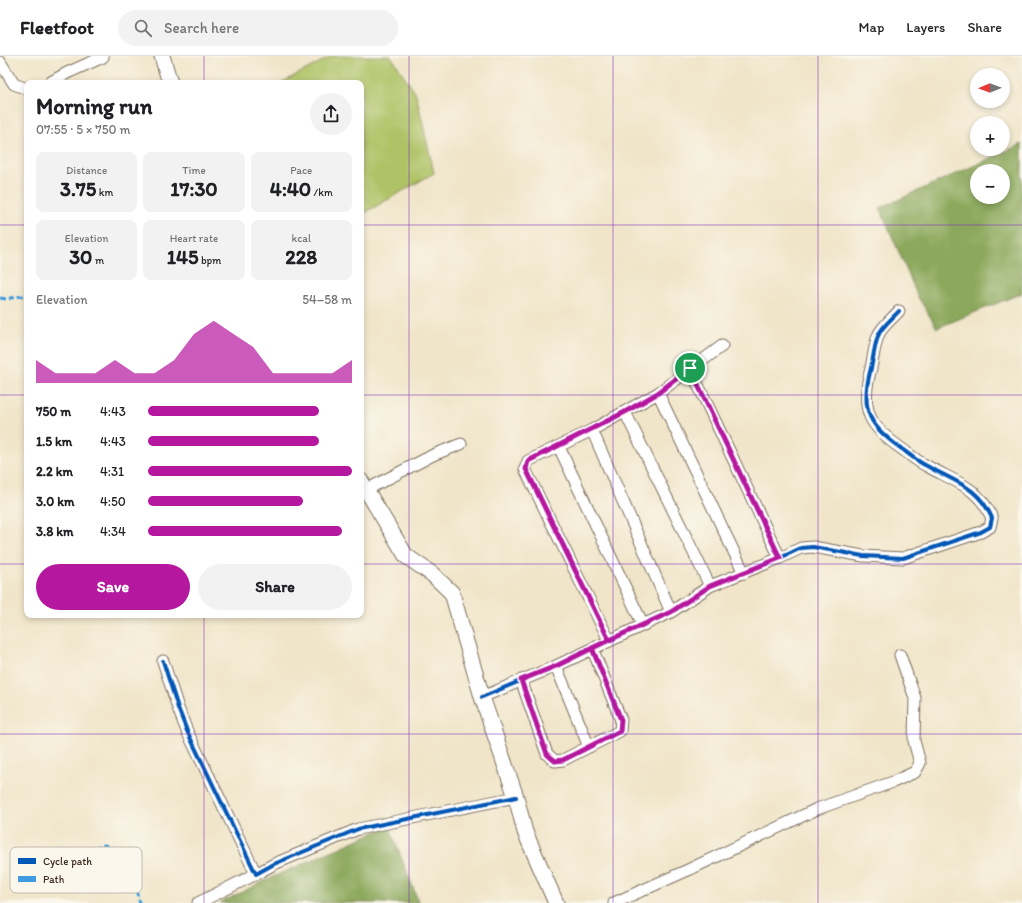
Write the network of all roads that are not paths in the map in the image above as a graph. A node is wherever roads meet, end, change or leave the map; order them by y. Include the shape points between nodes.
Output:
1 (162, 56) edge
2 (103, 57) dead end
3 (0, 62) edge
4 (54, 80) edge
5 (169, 80) edge
6 (24, 88) edge
7 (900, 311) dead end
8 (722, 346) dead end
9 (690, 368) junction
10 (658, 393) junction
11 (625, 412) junction
12 (592, 430) junction
13 (461, 444) dead end
14 (559, 447) junction
15 (364, 486) edge
16 (780, 558) junction
17 (744, 573) junction
18 (710, 586) junction
19 (671, 612) junction
20 (643, 625) junction
21 (609, 640) junction
22 (592, 648) junction
23 (900, 655) dead end
24 (163, 661) dead end
25 (556, 666) junction
26 (521, 680) junction
27 (482, 697) junction
28 (589, 747) junction
29 (516, 797) junction
30 (256, 874) junction
31 (198, 903) edge
32 (556, 903) edge
33 (614, 903) edge

1 - 5 street
2 - 4 street
3 - 6 street via 14,84
7 - 16 street via 878,335 866,402 870,419 878,432 894,444 926,466 963,483 983,500 992,518 990,527 903,558 863,556 813,547 801,548
8 - 9 street
9 - 10 street
9 - 16 street
10 - 11 street
10 - 17 street
11 - 12 street
11 - 18 street
12 - 14 street
12 - 19 street
13 - 15 street
14 - 20 street
14 - 21 street via 528,461 526,469
15 - 27 street via 406,556 432,574 452,593
16 - 17 street
17 - 18 street
18 - 19 street
19 - 20 street
20 - 21 street
21 - 22 street
22 - 25 street
22 - 28 street via 621,720 620,731
23 - 33 street via 915,698 914,741 920,763 915,772 888,785 817,809
24 - 30 street via 170,688 185,725
25 - 26 street
25 - 28 street
26 - 27 street
26 - 28 street via 547,754 555,761 563,760
27 - 29 street
29 - 30 street via 358,829
29 - 32 street via 525,832
30 - 31 street

